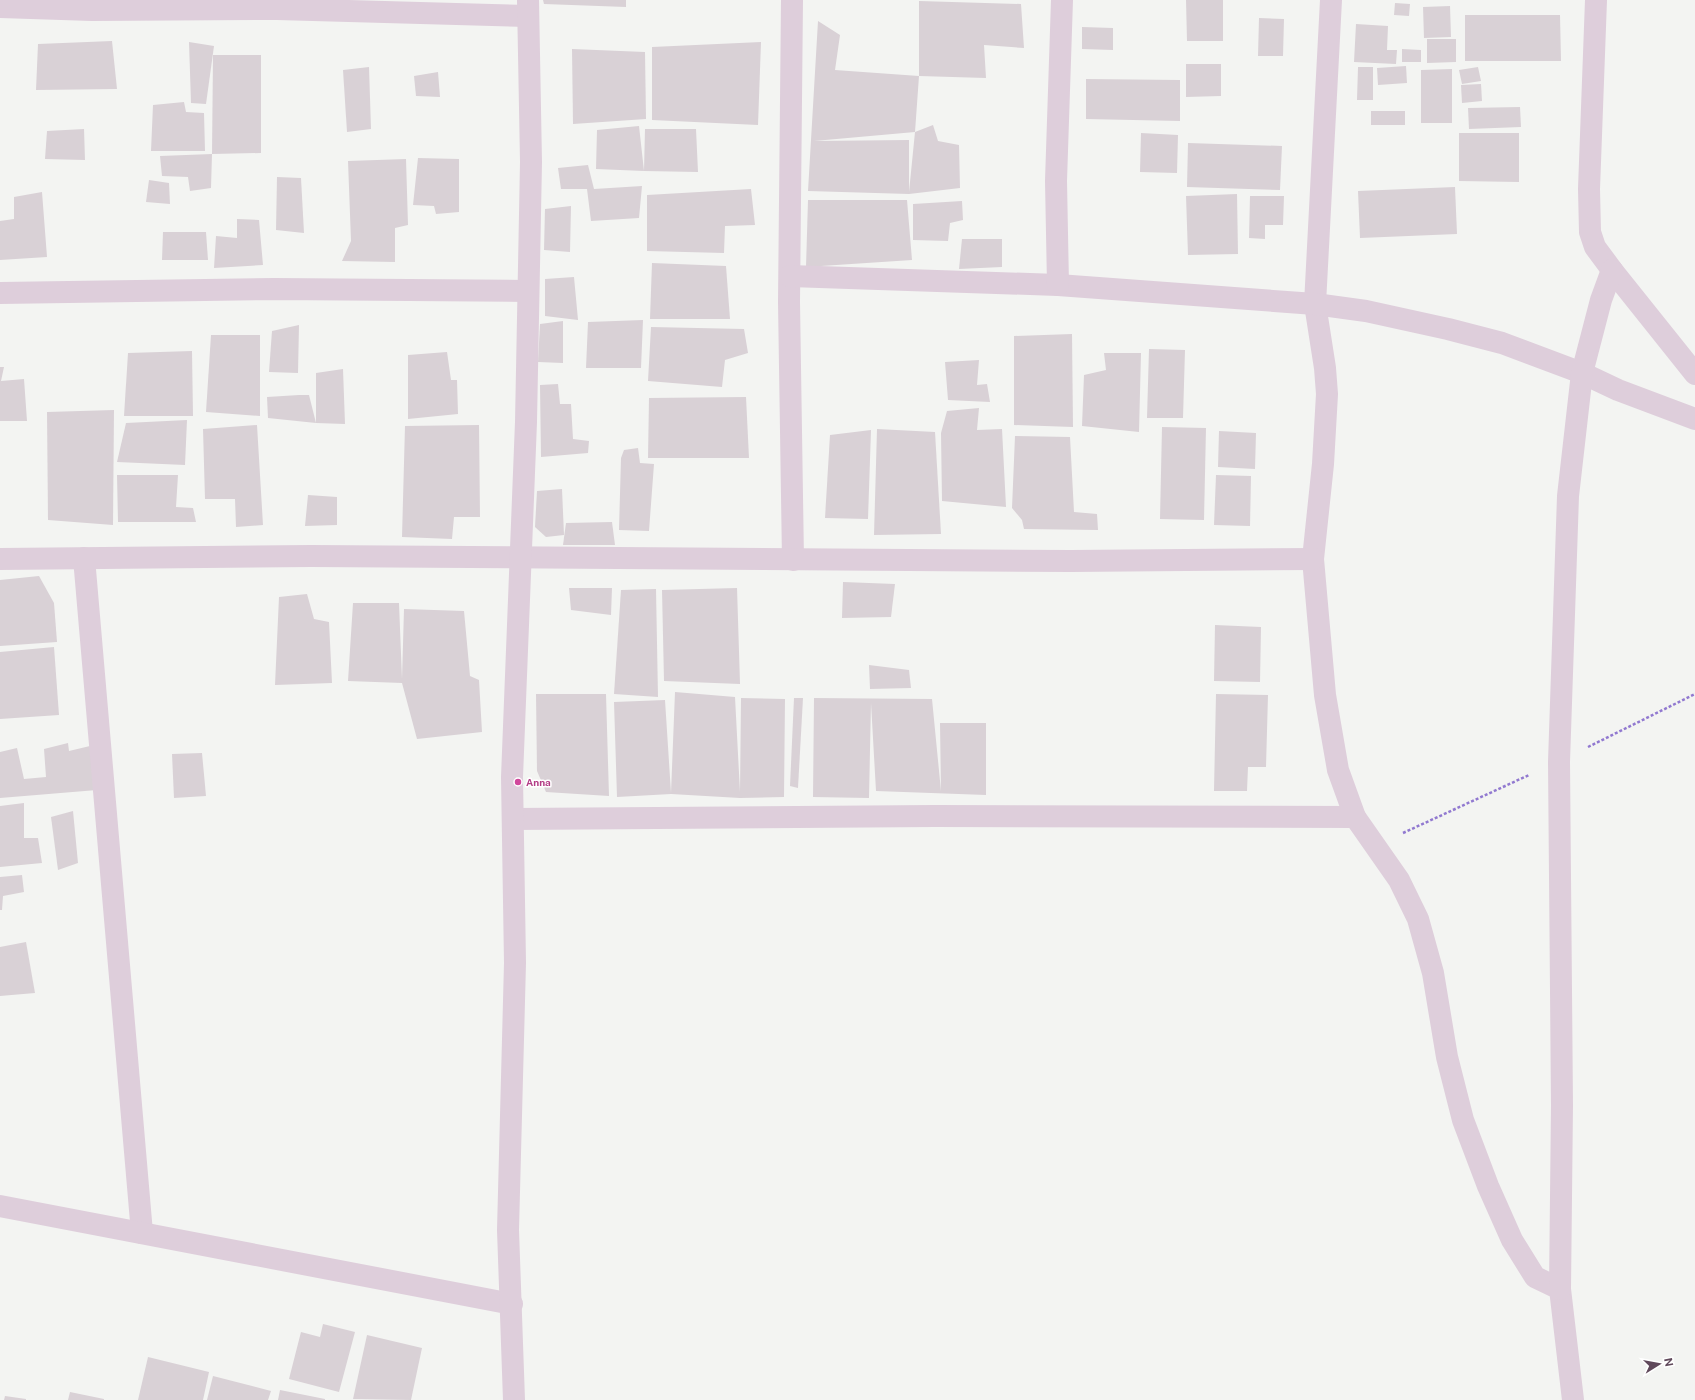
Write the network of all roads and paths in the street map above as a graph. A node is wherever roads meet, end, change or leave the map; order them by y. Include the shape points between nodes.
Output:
1 (792, 0) edge
2 (1062, 0) edge
3 (1331, 0) edge
4 (1596, 0) edge
5 (277, 4) edge
6 (7, 5) edge
7 (528, 8) edge
8 (1612, 270) junction
9 (790, 276) junction
10 (1058, 285) junction
11 (527, 291) junction
12 (0, 293) edge
13 (1315, 304) junction
14 (1582, 373) junction
15 (1695, 374) edge
16 (1695, 419) edge
17 (84, 558) junction
18 (520, 558) junction
19 (0, 559) edge
20 (1313, 559) junction
21 (793, 560) junction
22 (1355, 817) junction
23 (513, 819) junction
24 (0, 1206) edge
25 (142, 1233) junction
26 (1560, 1289) junction
27 (512, 1304) junction
28 (514, 1400) edge
29 (1574, 1400) edge

1 - 9 street
2 - 10 street via 1056,180
3 - 13 street
4 - 8 street via 1589,217 1590,232 1596,247
5 - 6 street via 92,10
5 - 7 street
7 - 11 street via 531,162
8 - 14 street via 1601,300
8 - 15 street
9 - 10 street
9 - 21 street
10 - 13 street
11 - 12 street via 274,289
11 - 18 street via 526,422
13 - 14 street via 1366,311 1473,335
13 - 20 street via 1327,394
14 - 16 street via 1618,390
14 - 26 street via 1568,496 1558,762 1562,1105
17 - 18 street
17 - 19 street
17 - 25 street
18 - 21 street
18 - 23 street via 512,778
20 - 21 street
20 - 22 street via 1325,695 1338,770
22 - 23 street
22 - 26 street via 1399,880 1418,919 1433,973 1447,1057 1463,1120 1488,1186 1512,1240 1535,1277
23 - 27 street via 515,963 508,1230
24 - 25 street
25 - 27 street
26 - 29 street
27 - 28 street

